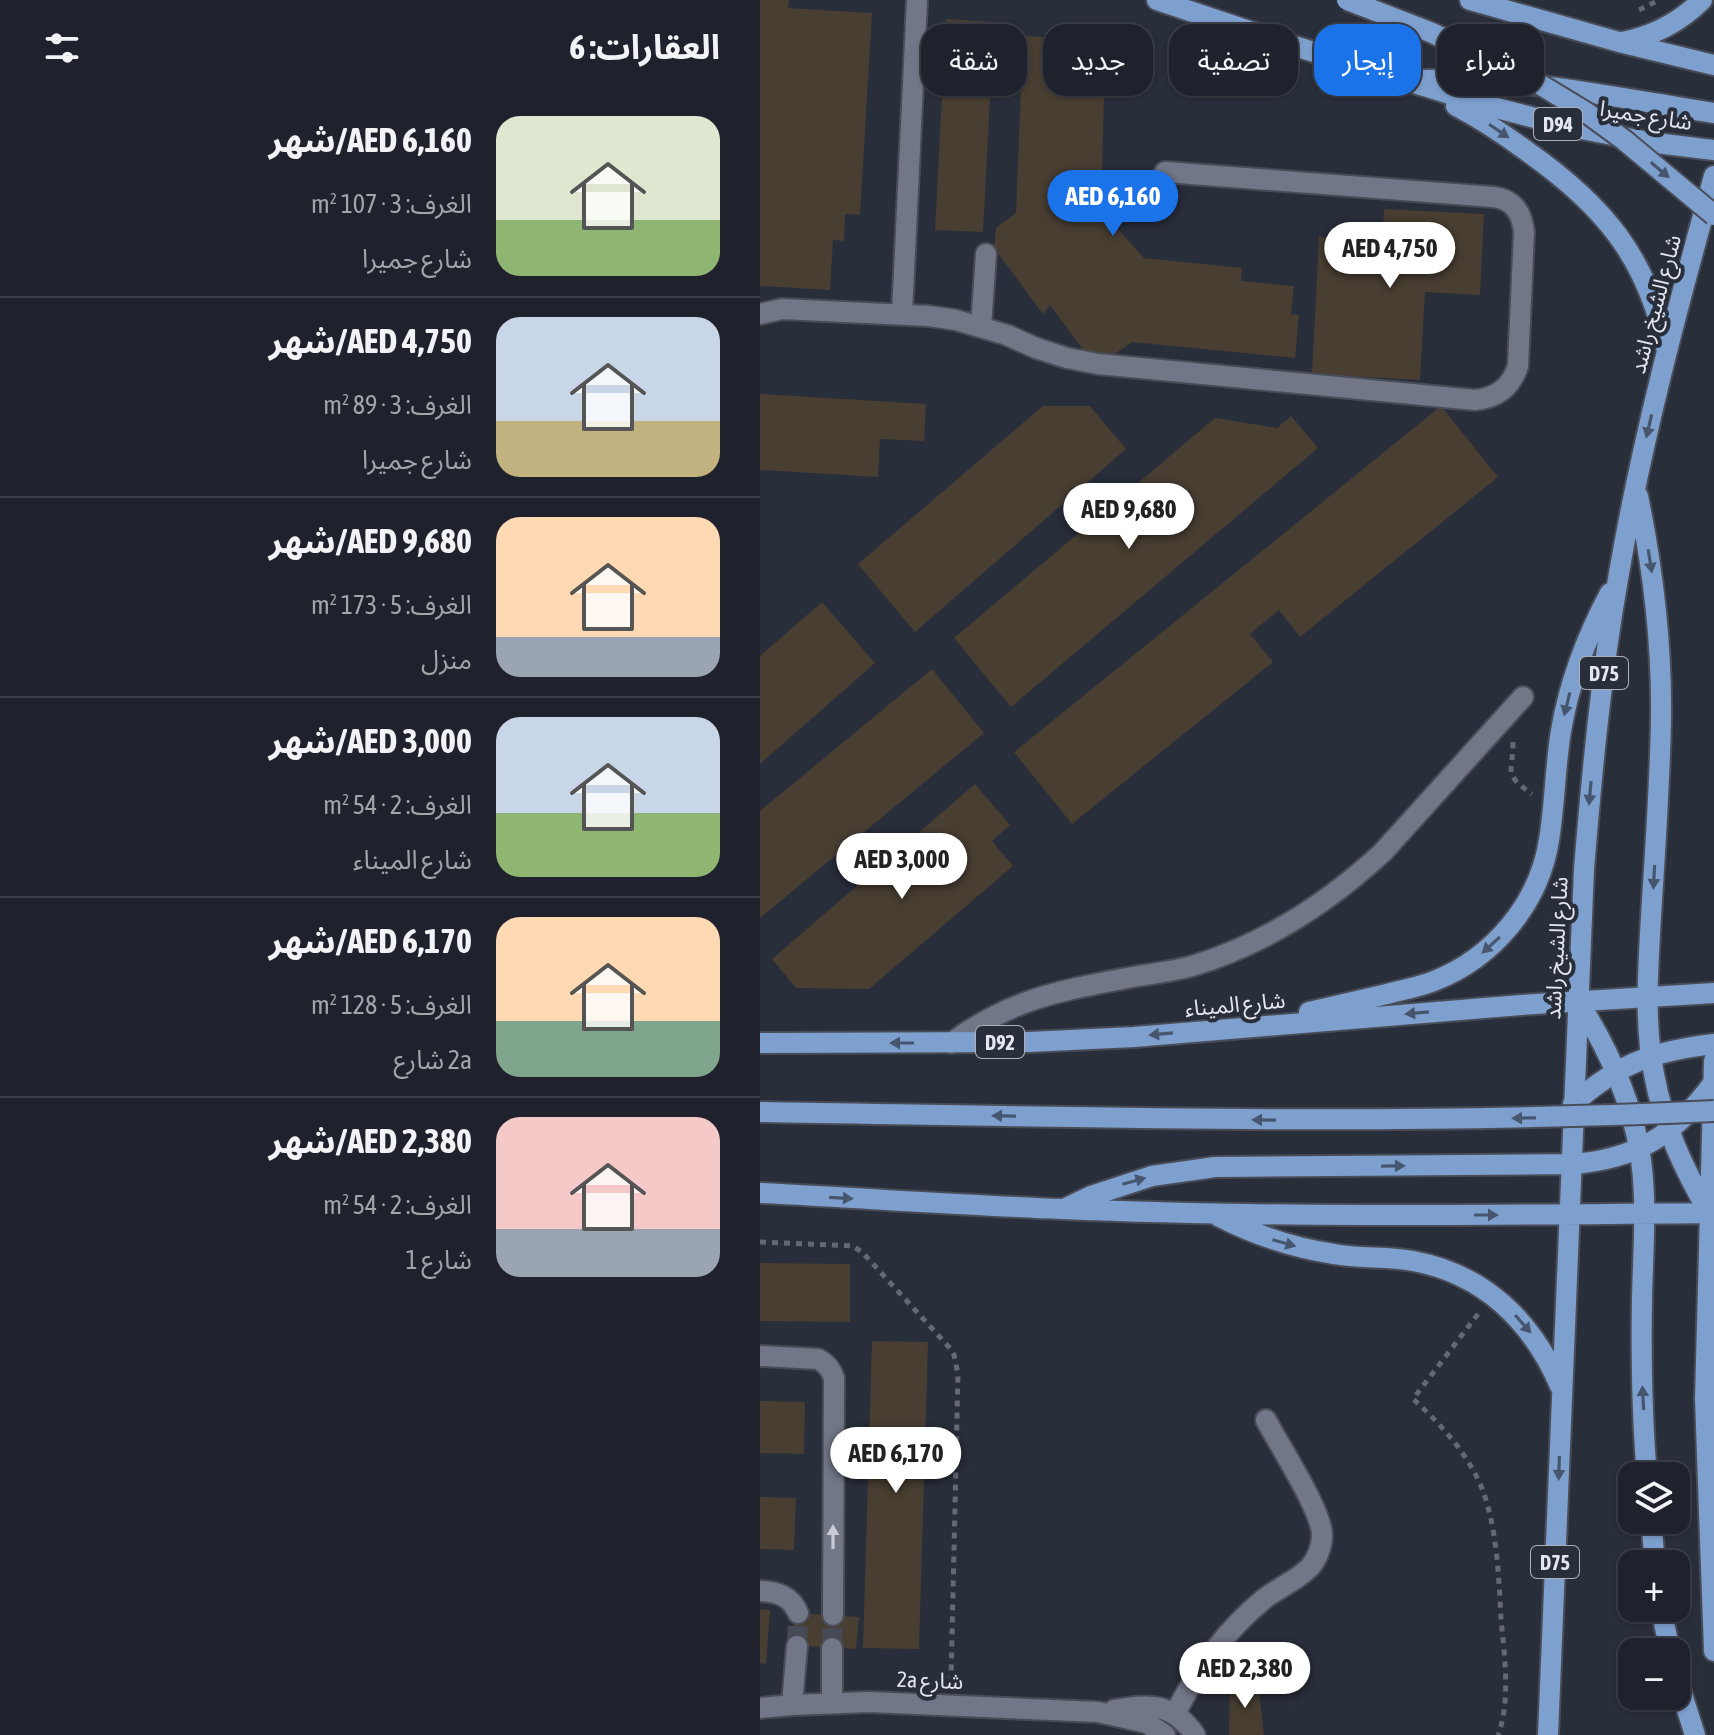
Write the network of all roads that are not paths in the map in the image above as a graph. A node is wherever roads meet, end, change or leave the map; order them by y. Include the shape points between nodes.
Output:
1 (917, 0) edge
2 (1157, 0) edge
3 (1347, 0) edge
4 (1470, 0) edge
5 (1702, 0) edge
6 (1619, 42) junction
7 (1314, 52) edge
8 (1714, 65) edge
9 (1421, 80) edge
10 (1421, 85) edge
11 (1421, 88) edge
12 (1714, 113) edge
13 (1714, 150) edge
14 (1165, 172) dead end
15 (1714, 176) edge
16 (1714, 215) edge
17 (986, 254) dead end
18 (760, 300) edge
19 (782, 309) junction
20 (760, 314) edge
21 (902, 314) junction
22 (981, 327) junction
23 (1667, 350) junction
24 (1635, 485) junction
25 (1617, 580) junction
26 (1523, 697) dead end
27 (1714, 993) edge
28 (1648, 996) junction
29 (1578, 1001) junction
30 (1239, 1028) junction
31 (760, 1043) edge
32 (951, 1043) junction
33 (1714, 1044) edge
34 (1651, 1055) junction
35 (1714, 1061) edge
36 (1616, 1071) junction
37 (1713, 1083) edge
38 (1573, 1104) junction
39 (1714, 1111) edge
40 (760, 1112) edge
41 (1669, 1131) junction
42 (1639, 1149) junction
43 (1571, 1164) junction
44 (760, 1193) edge
45 (1062, 1209) junction
46 (1212, 1213) junction
47 (1569, 1214) junction
48 (1645, 1214) junction
49 (1712, 1214) edge
50 (760, 1356) edge
51 (1562, 1390) junction
52 (1266, 1420) dead end
53 (1646, 1462) edge
54 (760, 1591) edge
55 (798, 1613) dead end
56 (833, 1615) tunnel mouth
57 (797, 1646) tunnel mouth
58 (832, 1648) tunnel mouth
59 (1714, 1651) edge
60 (832, 1703) junction
61 (792, 1705) junction
62 (760, 1708) edge
63 (1687, 1710) edge
64 (1098, 1712) junction
65 (1186, 1725) edge
66 (1165, 1735) edge
67 (1548, 1735) edge
68 (1695, 1735) edge

1 - 21 street
2 - 7 main road, شارع جميرا / D94
3 -> 16 main road, bridge via 1531,79 1624,140
4 - 6 main road
5 - 6 main road via 1666,28
6 - 8 main road
9 - 12 main road via 1492,80
10 - 13 main road, شارع جميرا / D94 via 1566,126
11 -> 23 main road via 1493,127 1594,205 1644,278
14 - 22 street via 1510,202 1521,215 1524,232 1514,377 1498,394 1475,400 1131,369 1067,358
15 - 23 main road, شارع الشيخ راشد / D75
17 - 22 street
18 - 19 street
19 - 20 street
19 - 21 street
21 - 22 street
23 -> 24 main road, شارع الشيخ راشد / D75
24 - 25 main road, شارع الشيخ راشد / D75
24 -> 28 main road via 1653,576 1661,670
25 -> 29 main road, شارع الشيخ راشد / D75 via 1592,772
25 -> 30 main road via 1578,666 1562,727 1549,841 1536,884 1513,922 1479,956 1433,982
26 - 32 street via 1383,852 1307,913 1250,944 1189,967 1022,1002
27 - 28 main road, شارع الميناء / D92
28 - 29 main road, شارع الميناء / D92
28 - 34 main road
29 -> 30 main road, شارع الميناء / D92
29 - 36 main road
29 - 38 main road, شارع الشيخ راشد / D75
30 -> 32 main road, شارع الميناء / D92
32 -> 31 main road, شارع الميناء / D92
33 - 34 main road
34 - 36 main road
34 - 41 main road
35 - 37 main road
36 - 38 main road
36 - 42 main road
37 - 41 main road
37 - 49 main road
38 - 43 main road, شارع الشيخ راشد / D75
39 -> 40 main road, bridge via 1317,1120
41 - 42 main road
41 - 49 main road
42 - 43 main road
42 - 48 main road
45 -> 43 main road via 1152,1176 1215,1167
43 - 47 main road, شارع الشيخ راشد / D75
44 -> 45 main road
45 - 46 main road
46 -> 47 main road
46 -> 51 main road via 1260,1236 1311,1251 1434,1266 1474,1283 1511,1310 1534,1337
47 - 48 main road
47 - 51 main road, شارع الشيخ راشد / D75
48 - 49 main road
53 -> 48 main road
49 - 59 main road via 1705,1399
56 -> 50 street via 834,1378 818,1359
51 -> 67 main road, شارع الشيخ راشد / D75
52 - 65 street via 1317,1512 1321,1546 1310,1567 1266,1597 1205,1662
54 - 55 street via 786,1596
57 - 61 street
58 - 60 street
60 - 61 street, 2a شارع
60 - 64 street, 2a شارع
61 - 62 street, 2a شارع
63 - 68 main road
64 - 65 street, 2a شارع via 1146,1705 1161,1708
64 - 66 street, 2a شارع via 1147,1723

